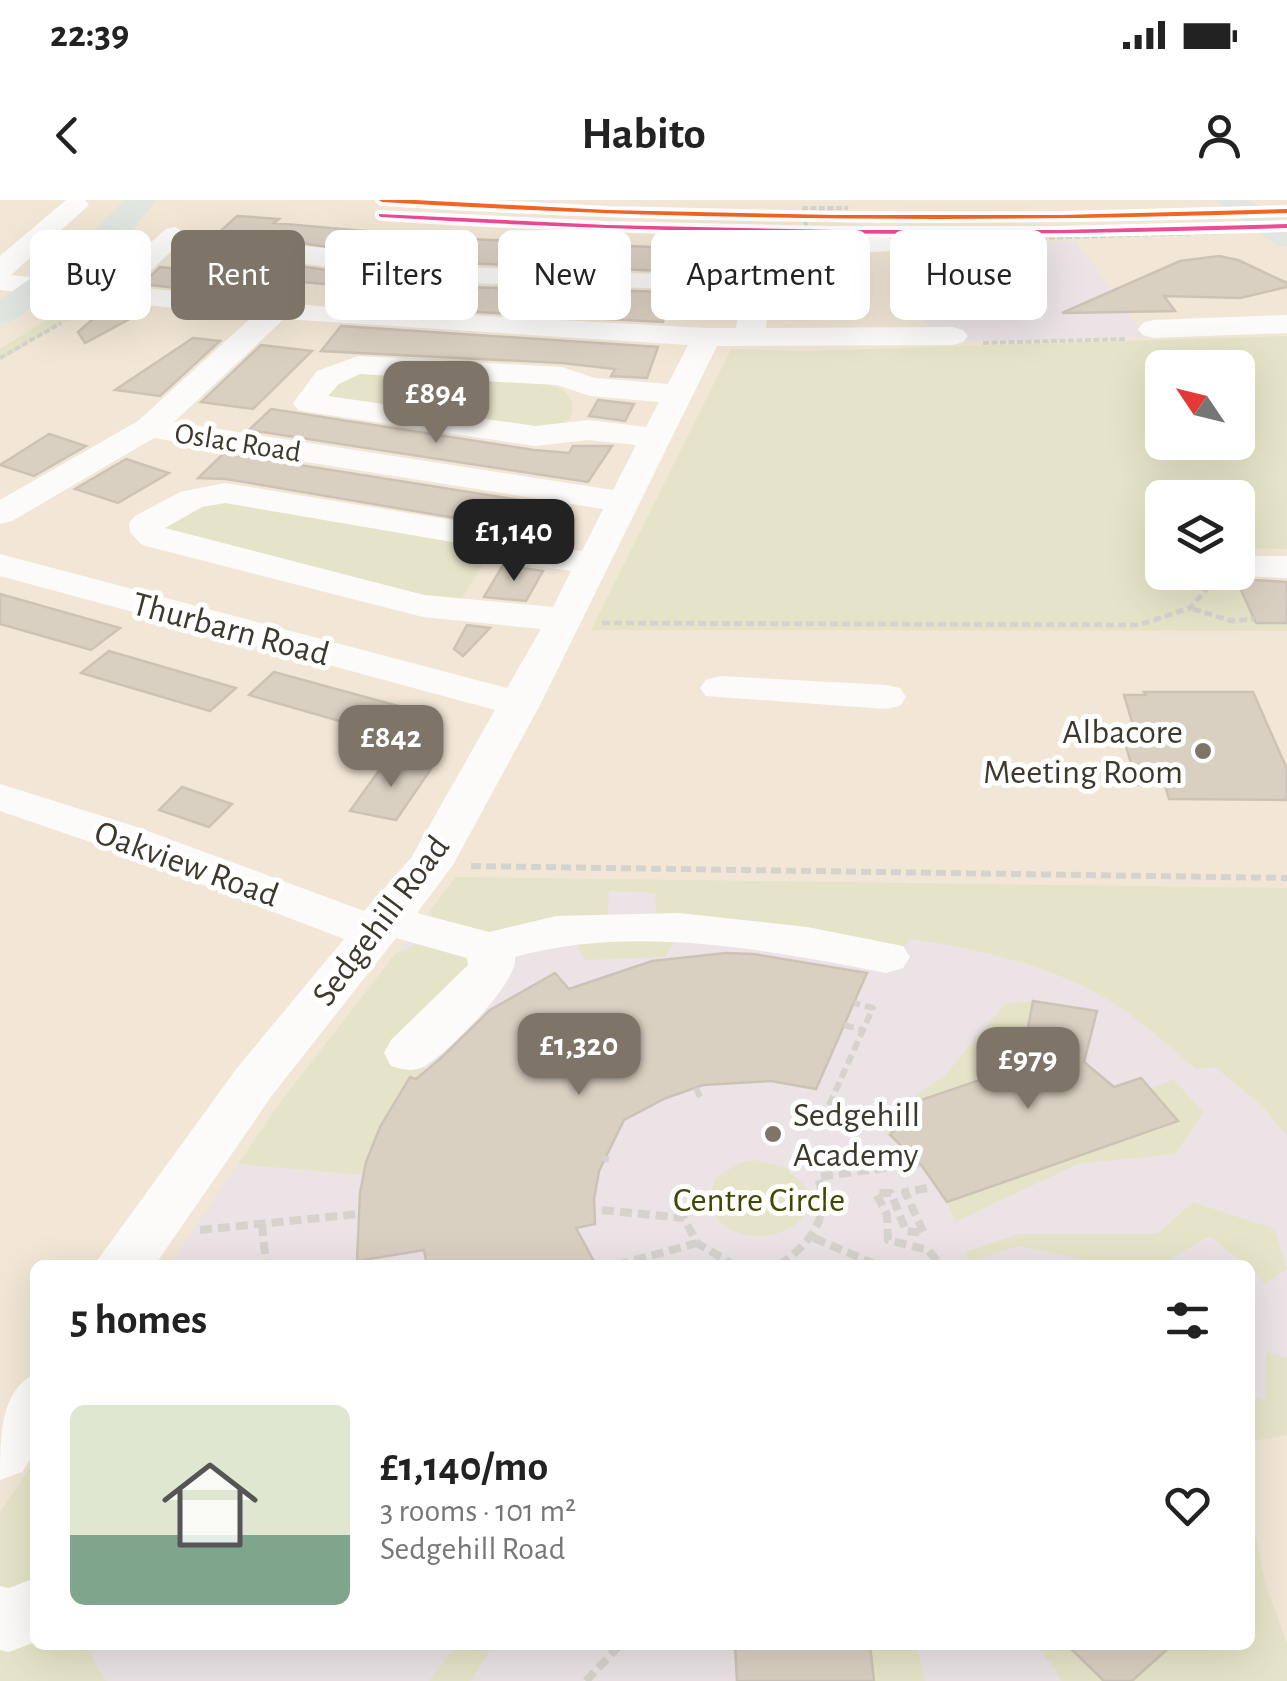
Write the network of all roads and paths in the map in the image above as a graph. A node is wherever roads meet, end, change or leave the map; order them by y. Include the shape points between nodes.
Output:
1 (844, 200) edge
2 (76, 206) dead end
3 (1240, 213) edge
4 (806, 230) dead end
5 (1047, 231) edge
6 (171, 238) edge
7 (1287, 238) edge
8 (890, 243) edge
9 (151, 256) edge
10 (0, 270) edge
11 (478, 275) edge
12 (0, 282) edge
13 (651, 282) edge
14 (30, 284) edge
15 (30, 299) edge
16 (30, 307) edge
17 (0, 314) edge
18 (267, 320) edge
19 (394, 320) edge
20 (61, 322) dead end
21 (1287, 324) edge
22 (0, 330) edge
23 (1142, 334) joint
24 (707, 336) junction
25 (750, 336) junction
26 (960, 340) joint
27 (0, 358) edge
28 (679, 394) junction
29 (149, 428) junction
30 (657, 438) junction
31 (624, 502) junction
32 (0, 514) edge
33 (592, 563) junction
34 (0, 565) edge
35 (1255, 567) edge
36 (1287, 567) edge
37 (1208, 590) edge
38 (1192, 609) junction
39 (1254, 619) dead end
40 (566, 620) junction
41 (720, 688) dead end
42 (886, 698) dead end
43 (521, 703) junction
44 (0, 797) edge
45 (430, 865) junction
46 (1287, 878) edge
47 (378, 926) junction
48 (489, 948) junction
49 (886, 957) dead end
50 (854, 1003) dead end
51 (844, 1025) dead end
52 (863, 1030) junction
53 (409, 1053) dead end
54 (696, 1088) dead end
55 (700, 1097) dead end
56 (829, 1106) dead end
57 (919, 1162) dead end
58 (926, 1188) dead end
59 (602, 1210) dead end
60 (358, 1214) dead end
61 (262, 1224) junction
62 (148, 1226) junction
63 (813, 1238) junction
64 (697, 1243) junction
65 (126, 1260) edge
66 (266, 1260) edge
67 (635, 1260) edge
68 (726, 1260) edge
69 (789, 1260) edge
70 (865, 1260) edge
71 (937, 1260) edge
72 (30, 1407) edge
73 (0, 1452) edge
74 (30, 1612) edge
75 (0, 1618) edge
76 (615, 1650) edge
77 (586, 1681) edge

1 - 4 path via 848,211 804,208
2 - 10 street
3 - 5 path
3 - 7 main road
6 - 9 street
8 - 25 street via 814,246 758,267
11 - 13 street
12 - 14 street
15 - 17 main road
16 - 22 main road
18 - 29 street
19 - 24 street
20 - 27 path
21 - 23 street
23 - 26 path
24 - 25 street
24 - 28 street, Sedgehill Road
25 - 26 street
28 - 30 street, Sedgehill Road
28 - 30 street via 590,386 562,376 358,364 332,373 310,403 535,436 589,430
29 - 31 street, Oslac Road
29 - 32 street
30 - 31 street, Sedgehill Road
31 - 33 street, Sedgehill Road
33 - 40 street, Sedgehill Road
33 - 40 street via 499,552 475,536 226,493 192,499 147,523 155,537 423,606
34 - 43 street, Thurbarn Road
35 - 36 street
37 - 38 path
38 - 39 path
38 - 40 path via 1140,625
40 - 43 street, Sedgehill Road
41 - 42 street
43 - 45 street, Sedgehill Road
44 - 47 street, Oakview Road
45 - 46 path
45 - 47 street, Sedgehill Road
47 - 48 street, Oakview Road
47 - 62 street, Sedgehill Road
48 - 49 street via 556,932 692,931 807,941
48 - 53 street via 486,979
50 - 52 path via 873,1008
51 - 52 path
52 - 56 path
54 - 55 path
57 - 63 path via 818,1177 826,1205
58 - 71 path via 904,1192 924,1233 906,1231 891,1193 876,1194 887,1215 888,1240 928,1250
59 - 64 path via 684,1218
60 - 61 path
61 - 62 path via 192,1231
61 - 66 path
62 - 65 street, Sedgehill Road
63 - 69 path
63 - 70 path
64 - 67 path
64 - 68 path
72 - 73 street
74 - 75 street
76 - 77 path

